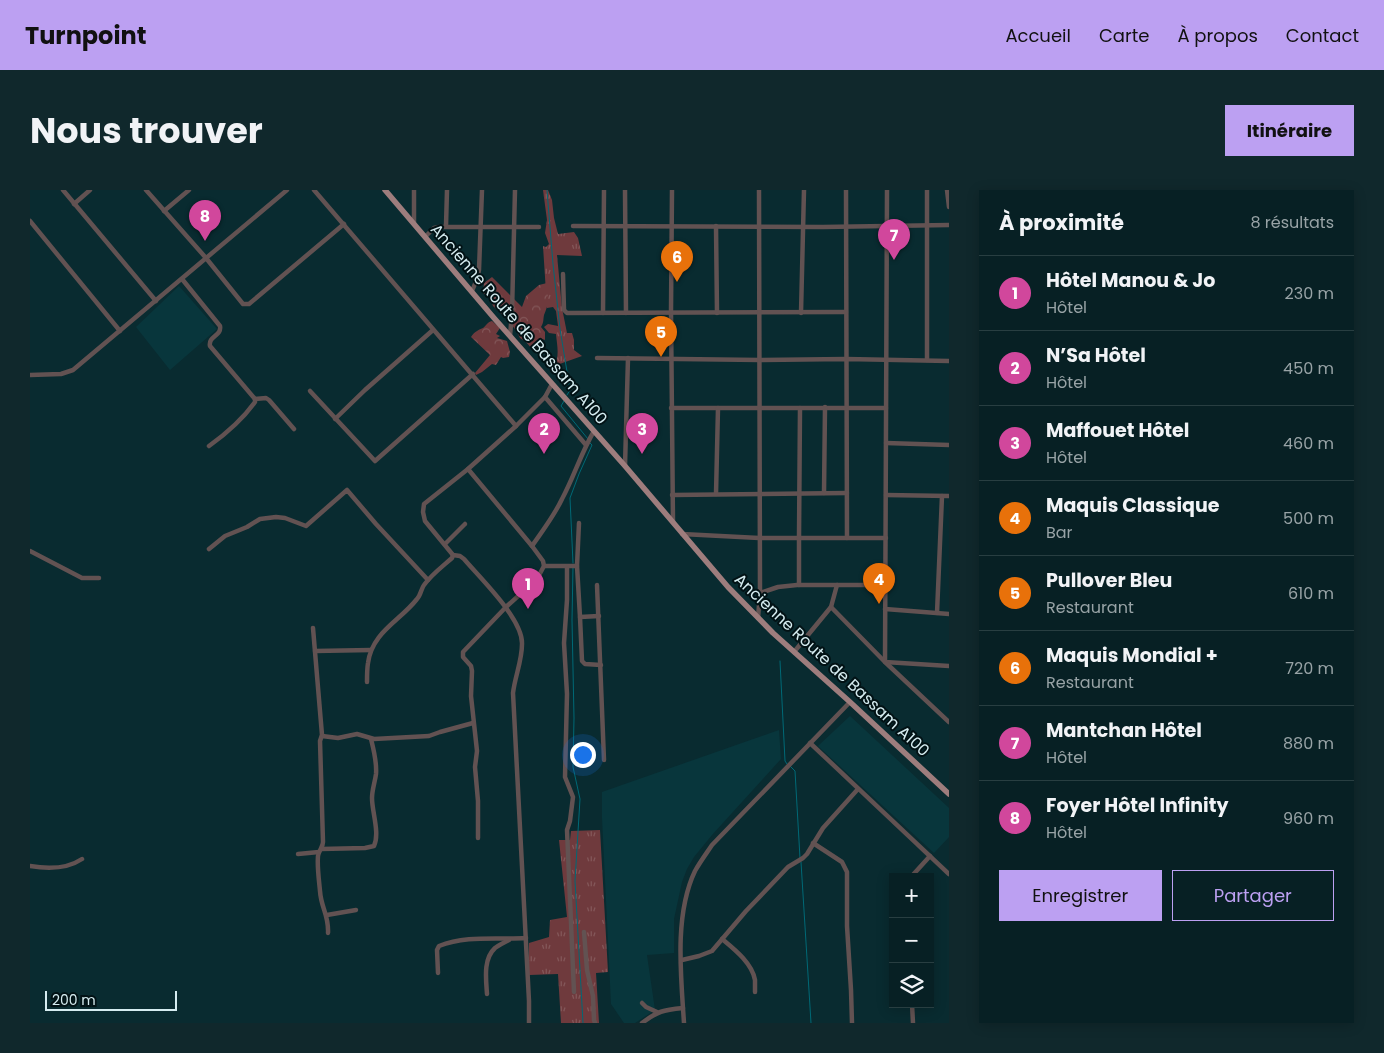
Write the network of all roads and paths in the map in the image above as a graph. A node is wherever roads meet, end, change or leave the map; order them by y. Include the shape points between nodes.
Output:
1 (63, 190) edge
2 (90, 190) edge
3 (146, 190) edge
4 (189, 190) edge
5 (287, 190) edge
6 (314, 190) edge
7 (385, 190) edge
8 (414, 190) edge
9 (447, 190) edge
10 (482, 190) edge
11 (515, 190) edge
12 (604, 190) edge
13 (625, 190) edge
14 (672, 190) edge
15 (759, 190) edge
16 (804, 190) edge
17 (846, 190) edge
18 (887, 190) edge
19 (927, 190) edge
20 (947, 190) edge
21 (74, 204) junction
22 (949, 207) edge
23 (164, 211) junction
24 (30, 221) edge
25 (344, 224) junction
26 (414, 224) junction
27 (949, 225) edge
28 (446, 226) junction
29 (481, 226) junction
30 (573, 226) dead end
31 (625, 226) junction
32 (672, 226) junction
33 (716, 226) junction
34 (759, 226) junction
35 (803, 226) junction
36 (847, 226) junction
37 (927, 226) junction
38 (515, 227) junction
39 (539, 227) dead end
40 (604, 227) junction
41 (887, 227) junction
42 (425, 237) junction
43 (206, 258) junction
44 (563, 274) dead end
45 (182, 279) junction
46 (472, 291) junction
47 (156, 301) junction
48 (671, 312) junction
49 (846, 312) junction
50 (603, 313) junction
51 (626, 313) junction
52 (717, 313) junction
53 (760, 313) junction
54 (801, 313) junction
55 (433, 330) junction
56 (120, 331) junction
57 (510, 336) junction
58 (597, 358) dead end
59 (628, 358) junction
60 (671, 359) junction
61 (846, 359) junction
62 (760, 360) junction
63 (886, 360) junction
64 (927, 360) junction
65 (949, 361) edge
66 (473, 374) junction
67 (30, 375) edge
68 (552, 384) junction
69 (310, 390) dead end
70 (545, 397) junction
71 (256, 399) junction
72 (826, 407) junction
73 (671, 408) junction
74 (718, 408) junction
75 (800, 408) junction
76 (847, 408) junction
77 (886, 408) junction
78 (759, 409) junction
79 (335, 419) junction
80 (516, 426) junction
81 (294, 429) dead end
82 (594, 431) junction
83 (886, 443) junction
84 (586, 445) junction
85 (949, 445) edge
86 (209, 446) dead end
87 (625, 466) junction
88 (468, 470) junction
89 (824, 493) junction
90 (847, 493) junction
91 (716, 494) junction
92 (760, 494) junction
93 (800, 494) junction
94 (672, 495) junction
95 (886, 495) junction
96 (942, 496) junction
97 (949, 496) edge
98 (673, 522) junction
99 (579, 523) dead end
100 (465, 524) dead end
101 (682, 534) junction
102 (759, 538) junction
103 (798, 538) junction
104 (847, 538) junction
105 (886, 538) junction
106 (445, 544) junction
107 (532, 546) junction
108 (209, 549) dead end
109 (30, 551) edge
110 (453, 555) junction
111 (544, 566) junction
112 (577, 566) junction
113 (567, 567) junction
114 (99, 578) dead end
115 (428, 580) junction
116 (597, 584) dead end
117 (799, 585) junction
118 (837, 585) junction
119 (886, 585) junction
120 (760, 593) junction
121 (506, 607) junction
122 (831, 607) junction
123 (885, 609) junction
124 (937, 613) junction
125 (949, 614) edge
126 (599, 616) junction
127 (580, 617) junction
128 (758, 618) junction
129 (313, 628) dead end
130 (371, 650) junction
131 (315, 651) junction
132 (794, 652) junction
133 (885, 662) junction
134 (600, 665) junction
135 (949, 666) edge
136 (367, 682) dead end
137 (850, 702) junction
138 (949, 722) edge
139 (473, 724) junction
140 (322, 736) junction
141 (371, 739) junction
142 (810, 743) junction
143 (604, 760) dead end
144 (858, 789) junction
145 (949, 794) edge
146 (478, 838) dead end
147 (814, 844) junction
148 (320, 851) junction
149 (298, 854) dead end
150 (930, 856) junction
151 (82, 859) dead end
152 (30, 866) edge
153 (915, 873) edge
154 (949, 874) edge
155 (356, 910) dead end
156 (327, 914) junction
157 (584, 932) dead end
158 (328, 933) dead end
159 (526, 938) junction
160 (722, 939) junction
161 (509, 940) junction
162 (682, 960) junction
163 (438, 973) dead end
164 (574, 992) dead end
165 (755, 992) dead end
166 (487, 994) dead end
167 (642, 1003) dead end
168 (683, 1008) junction
169 (912, 1008) edge
170 (658, 1013) junction
171 (530, 1023) edge
172 (595, 1023) edge
173 (642, 1023) edge
174 (684, 1023) edge
175 (852, 1023) edge
176 (913, 1023) edge

1 - 21 street
2 - 21 street
3 - 23 street
4 - 23 street
5 - 43 street
6 - 25 street
7 - 26 main road, Ancienne Route de Bassam A100
8 - 26 street
9 - 28 street
10 - 29 street
11 - 38 street
12 - 40 street
13 - 31 street
14 - 32 street
15 - 34 street
16 - 35 street
17 - 36 street
18 - 41 street
19 - 37 street
20 - 22 street
21 - 47 street
23 - 43 street
24 - 56 street
25 - 43 street via 249,304 243,304
25 - 55 street
26 - 42 main road, Ancienne Route de Bassam A100
27 - 37 street
28 - 29 street
28 - 42 street via 434,228
29 - 38 street
29 - 46 street via 479,270
30 - 40 street
31 - 32 street
31 - 40 street
31 - 51 street
32 - 33 street
32 - 48 street
33 - 34 street
33 - 52 street
34 - 35 street
34 - 53 street
35 - 36 street
35 - 54 street
36 - 41 street
36 - 49 street
37 - 41 street
37 - 64 street
38 - 39 street
38 - 57 street
40 - 50 street
41 - 63 street
42 - 46 main road, Ancienne Route de Bassam A100
43 - 45 street
44 - 50 street via 565,312
45 - 47 street
45 - 71 street via 220,326 219,333 210,340 210,346
46 - 57 main road, Ancienne Route de Bassam A100
47 - 56 street
48 - 51 street
48 - 52 street
48 - 60 street
49 - 54 street
49 - 61 street
50 - 51 street
52 - 53 street
53 - 54 street
53 - 62 street
55 - 66 street
55 - 79 street
56 - 67 street via 73,370 61,374
57 - 68 main road, Ancienne Route de Bassam A100
58 - 59 street
59 - 60 street
59 - 87 street
60 - 62 street
60 - 73 street
61 - 62 street
61 - 63 street
61 - 76 street
62 - 78 street
63 - 64 street
63 - 77 street
64 - 65 street
66 - 79 street via 374,461
66 - 80 street
68 - 70 street
68 - 82 main road, Ancienne Route de Bassam A100
69 - 79 street
70 - 80 street
70 - 84 street
71 - 81 street via 269,400
71 - 86 street via 245,416
72 - 75 street
72 - 76 street
72 - 89 street
73 - 74 street
73 - 94 street
74 - 78 street
74 - 91 street
75 - 78 street
75 - 93 street
76 - 77 street
76 - 90 street
77 - 83 street
78 - 92 street
80 - 88 street
82 - 84 street
82 - 87 main road, Ancienne Route de Bassam A100
83 - 85 street
83 - 95 street
84 - 107 street via 563,498
87 - 98 main road, Ancienne Route de Bassam A100
88 - 106 street via 423,506 425,521
88 - 107 street
89 - 90 street
89 - 93 street
90 - 104 street
91 - 92 street
91 - 94 street
92 - 93 street
92 - 102 street
93 - 103 street
94 - 98 street
95 - 96 street
95 - 105 street
96 - 97 street
96 - 124 street
98 - 101 main road, Ancienne Route de Bassam A100
99 - 112 street
100 - 106 street
101 - 102 street
101 - 128 main road, Ancienne Route de Bassam A100
102 - 103 street
102 - 120 street
103 - 104 street
103 - 117 street
104 - 105 street
105 - 119 street
106 - 110 street
107 - 111 street
108 - 115 street via 225,536 260,519 285,518 306,526 347,490
109 - 114 street via 82,578
110 - 115 street
110 - 121 street via 464,559
111 - 113 street
111 - 121 street via 537,578
112 - 113 street
112 - 127 street
113 - 164 street via 565,777 573,797 567,830
115 - 130 street via 422,586 419,598 388,627
116 - 126 street
117 - 118 street
117 - 120 street
118 - 119 street
118 - 122 street
119 - 123 street
120 - 128 street
121 - 139 street via 463,652 472,671
121 - 159 street via 517,624 522,643 513,693
122 - 132 street
122 - 133 street
123 - 124 street
123 - 133 street
124 - 125 street
126 - 127 street
126 - 134 street
127 - 134 street via 582,661
128 - 132 main road, Ancienne Route de Bassam A100
129 - 131 street
130 - 131 street
130 - 136 street
131 - 140 street
132 - 137 main road, Ancienne Route de Bassam A100
133 - 135 street
133 - 138 street
134 - 143 street
137 - 142 street
137 - 145 main road, Ancienne Route de Bassam A100
139 - 141 street via 429,736
139 - 146 street via 477,751
140 - 141 street via 338,738 357,734
140 - 148 street via 323,847
141 - 148 street via 376,759 372,797 376,842 374,846 365,848
142 - 144 street
142 - 162 street via 703,858 687,896 682,923
144 - 147 street via 823,828
144 - 150 street
147 - 160 street
147 - 175 street via 842,862 846,872
148 - 149 street
148 - 156 street via 320,892
150 - 153 street
150 - 154 street
151 - 152 street via 53,868
155 - 156 street
156 - 158 street
157 - 172 street
159 - 161 street
159 - 171 street
160 - 162 street via 712,951
160 - 165 street via 750,968
161 - 163 street via 458,940 439,946
161 - 166 street via 490,954 486,969
162 - 168 street
167 - 170 street
168 - 170 street
168 - 174 street
169 - 176 street
170 - 173 street

